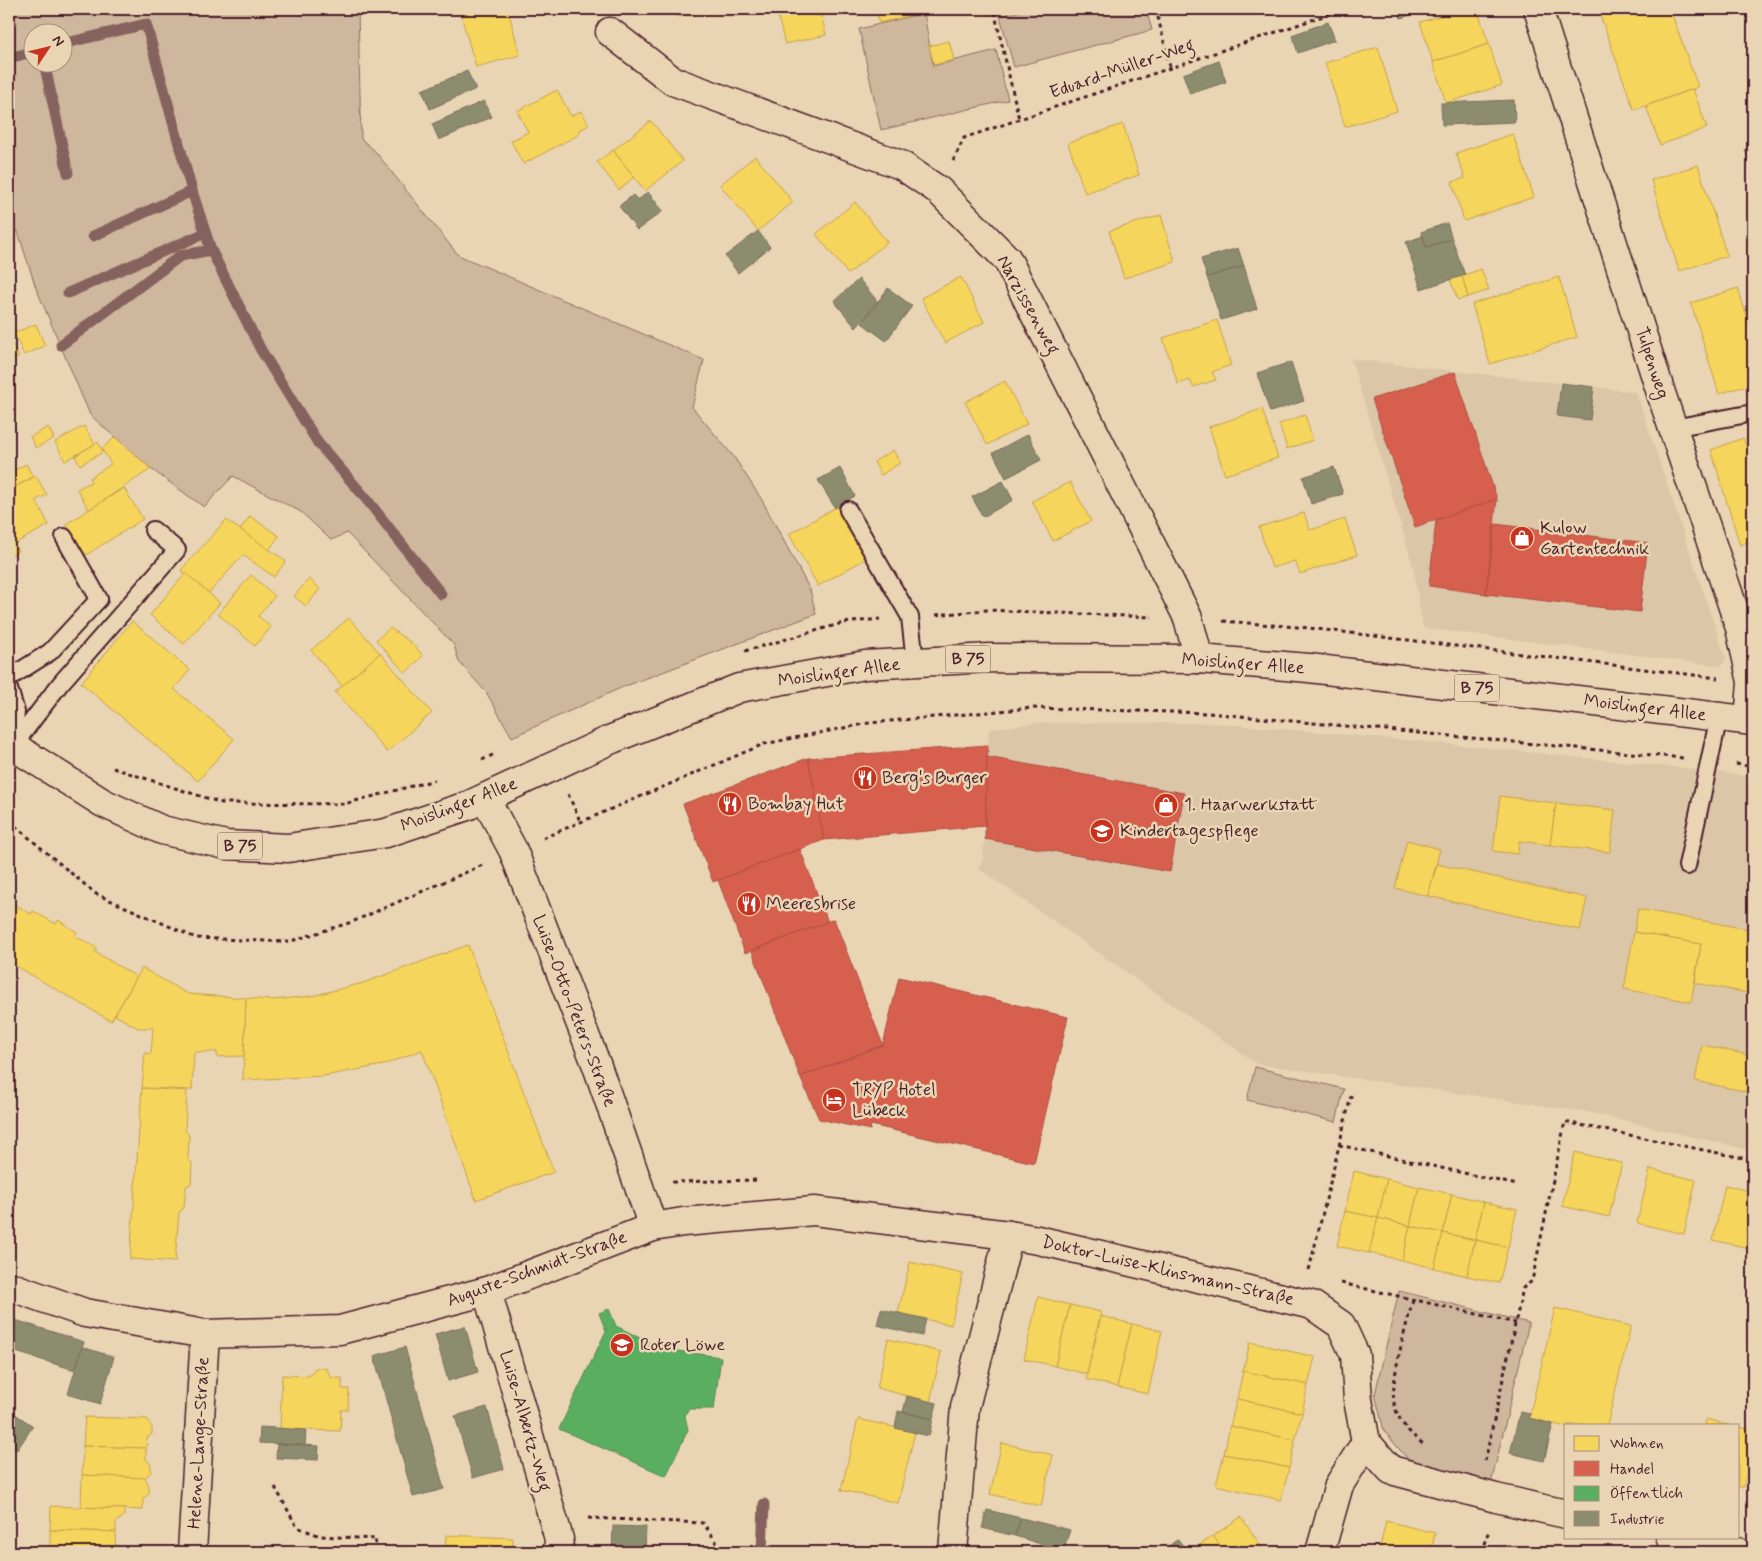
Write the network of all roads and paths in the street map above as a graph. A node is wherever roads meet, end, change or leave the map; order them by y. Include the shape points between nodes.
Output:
1 (1000, 9) edge
2 (1156, 9) edge
3 (1344, 9) edge
4 (1538, 9) edge
5 (610, 32) dead end
6 (1170, 68) junction
7 (1019, 119) junction
8 (938, 190) junction
9 (1753, 413) edge
10 (1673, 428) junction
11 (848, 510) dead end
12 (153, 530) dead end
13 (64, 537) dead end
14 (910, 617) junction
15 (1188, 618) junction
16 (738, 654) dead end
17 (1199, 660) junction
18 (915, 662) junction
19 (9, 678) edge
20 (1752, 682) junction
21 (9, 690) edge
22 (1719, 716) junction
23 (1751, 720) edge
24 (11, 743) edge
25 (498, 753) dead end
26 (1710, 761) junction
27 (474, 764) dead end
28 (108, 765) dead end
29 (1753, 768) edge
30 (442, 778) dead end
31 (485, 798) junction
32 (9, 821) edge
33 (513, 850) junction
34 (1687, 866) dead end
35 (1352, 1092) dead end
36 (1340, 1145) junction
37 (1753, 1160) edge
38 (1517, 1185) dead end
39 (653, 1227) junction
40 (1009, 1235) junction
41 (1308, 1276) dead end
42 (9, 1286) edge
43 (487, 1290) junction
44 (1413, 1300) dead end
45 (205, 1334) junction
46 (1366, 1442) junction
47 (1426, 1446) dead end
48 (1484, 1465) dead end
49 (275, 1487) dead end
50 (1564, 1514) edge
51 (552, 1517) junction
52 (1663, 1538) edge
53 (1674, 1538) edge
54 (192, 1552) edge
55 (374, 1552) edge
56 (558, 1552) edge
57 (716, 1552) edge
58 (953, 1552) edge
59 (1320, 1552) edge
60 (1660, 1552) edge
61 (1737, 1552) edge

1 - 7 path via 994,10
2 - 6 path
3 - 6 path, Eduard-Müller-Weg
4 - 10 street, Tulpenweg
5 - 8 street, Narzissenweg via 673,81 901,165
6 - 7 path, Eduard-Müller-Weg
7 - 8 path, Eduard-Müller-Weg via 964,138
8 - 15 street, Narzissenweg via 1007,259
9 - 10 lane
10 - 20 street, Tulpenweg via 1737,619
11 - 14 lane
12 - 24 lane via 177,550
13 - 19 lane via 99,599 50,652
14 - 15 path via 987,610
14 - 16 path via 843,623
14 - 18 lane
15 - 17 street, Narzissenweg
15 - 20 path via 1308,628
17 - 18 street, Moislinger Allee / B 75 via 990,658
17 - 22 street, Moislinger Allee / B 75 via 1309,668
18 - 31 street, Moislinger Allee / B 75 via 865,665 740,688 612,739
20 - 23 street, Tulpenweg
21 - 24 lane via 16,712
22 - 23 street, Moislinger Allee / B 75
22 - 26 lane
24 - 31 street, Moislinger Allee / B 75 via 103,803 162,830 226,845 288,848 386,833
25 - 27 path
26 - 29 path
26 - 33 path via 1208,713 1032,708 869,724 764,744
26 - 34 lane
28 - 30 path via 222,803 344,804
31 - 33 street, Luise-Otto-Peters-Straße
32 - 33 path via 96,894 196,938 288,942 352,922
33 - 39 street, Luise-Otto-Peters-Straße via 597,1066
35 - 36 path
36 - 38 path
36 - 41 path
37 - 48 path via 1565,1122 1532,1281 1523,1288
39 - 40 street, Doktor-Luise-Klinsmann-Straße via 814,1211
39 - 43 street, Auguste-Schmidt-Straße
40 - 46 street, Doktor-Luise-Klinsmann-Straße via 1312,1305 1341,1325 1356,1355 1358,1400
40 - 58 street via 965,1407
42 - 45 street, Auguste-Schmidt-Straße via 85,1313
43 - 45 street, Auguste-Schmidt-Straße via 340,1330
43 - 51 street, Luise-Albertz-Weg
44 - 47 path via 1394,1381 1394,1406 1406,1431
45 - 54 street, Helene-Lange-Straße
46 - 50 street via 1391,1470
46 - 59 street via 1339,1485
49 - 55 path via 297,1528 320,1536 376,1539
51 - 56 street, Luise-Albertz-Weg
51 - 57 path via 703,1523 716,1541
52 - 60 street
53 - 61 street

